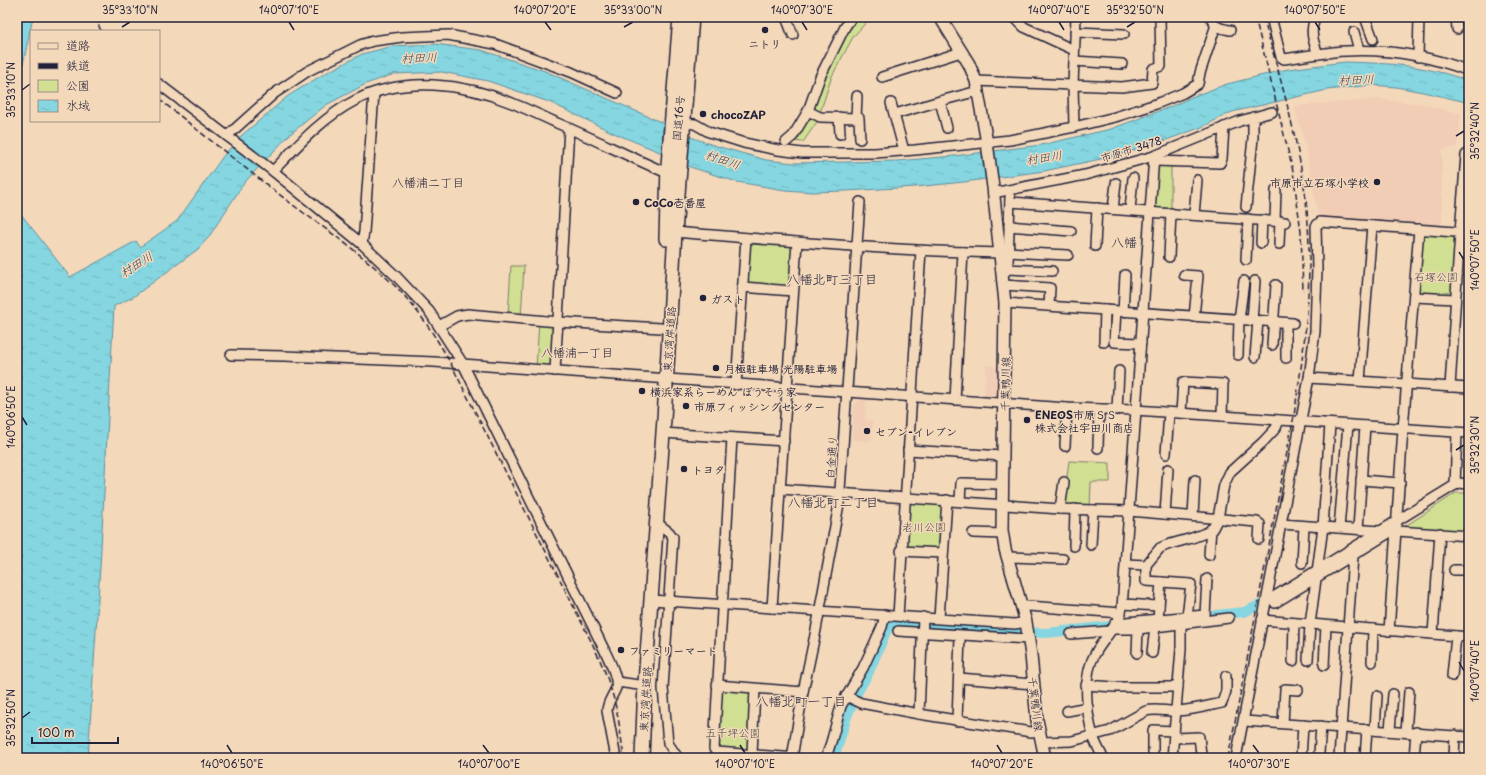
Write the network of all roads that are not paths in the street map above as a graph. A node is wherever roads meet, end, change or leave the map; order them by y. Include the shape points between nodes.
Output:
1 (680, 17) edge
2 (686, 17) edge
3 (692, 17) edge
4 (786, 17) edge
5 (851, 17) edge
6 (940, 17) edge
7 (1014, 17) edge
8 (1076, 17) edge
9 (1162, 17) edge
10 (1316, 17) edge
11 (1366, 17) edge
12 (1419, 17) edge
13 (1456, 17) edge
14 (1274, 18) edge
15 (1214, 21) edge
16 (1456, 29) dead end
17 (1230, 30) dead end
18 (1075, 32) junction
19 (1354, 32) dead end
20 (1124, 34) dead end
21 (793, 35) dead end
22 (1373, 39) dead end
23 (1074, 50) junction
24 (1359, 50) junction
25 (961, 52) junction
26 (1318, 54) junction
27 (1418, 57) junction
28 (1074, 61) junction
29 (1122, 64) dead end
30 (1469, 71) edge
31 (882, 77) dead end
32 (1073, 84) junction
33 (160, 85) edge
34 (977, 86) junction
35 (374, 93) junction
36 (617, 93) dead end
37 (856, 96) dead end
38 (940, 101) junction
39 (891, 103) dead end
40 (808, 111) junction
41 (1272, 112) dead end
42 (895, 114) junction
43 (839, 117) junction
44 (1253, 117) junction
45 (856, 118) junction
46 (679, 125) junction
47 (1074, 127) junction
48 (1224, 127) junction
49 (570, 128) junction
50 (947, 128) dead end
51 (840, 134) dead end
52 (227, 136) junction
53 (860, 139) dead end
54 (786, 142) dead end
55 (987, 144) junction
56 (903, 147) dead end
57 (1469, 153) edge
58 (1154, 159) junction
59 (672, 169) junction
60 (273, 172) junction
61 (1133, 178) dead end
62 (1197, 180) dead end
63 (1116, 183) dead end
64 (993, 190) junction
65 (1008, 190) junction
66 (1276, 190) dead end
67 (860, 202) dead end
68 (1010, 202) junction
69 (1246, 207) dead end
70 (1097, 208) junction
71 (1113, 209) junction
72 (1130, 210) junction
73 (1150, 211) junction
74 (1171, 213) junction
75 (1194, 215) junction
76 (1248, 219) junction
77 (1262, 220) junction
78 (1280, 221) junction
79 (1009, 226) junction
80 (1372, 226) junction
81 (1419, 229) junction
82 (1071, 231) dead end
83 (675, 232) junction
84 (1464, 232) edge
85 (746, 238) junction
86 (797, 242) junction
87 (1261, 243) dead end
88 (362, 244) junction
89 (1279, 244) dead end
90 (857, 246) junction
91 (1095, 246) dead end
92 (920, 250) junction
93 (963, 252) junction
94 (1004, 252) junction
95 (1068, 255) dead end
96 (1169, 257) dead end
97 (1246, 260) dead end
98 (1052, 271) dead end
99 (1125, 275) dead end
100 (1184, 275) dead end
101 (1004, 276) junction
102 (1244, 281) dead end
103 (1254, 282) dead end
104 (1276, 285) dead end
105 (742, 287) junction
106 (793, 291) junction
107 (1414, 297) junction
108 (1456, 298) junction
109 (1005, 303) junction
110 (1049, 306) junction
111 (1105, 310) junction
112 (1120, 311) junction
113 (1143, 313) junction
114 (1194, 317) junction
115 (1239, 320) junction
116 (1255, 321) junction
117 (558, 322) junction
118 (1273, 322) junction
119 (439, 326) junction
120 (661, 328) junction
121 (1104, 342) dead end
122 (1141, 343) junction
123 (1272, 345) dead end
124 (231, 355) dead end
125 (1238, 355) dead end
126 (1255, 357) dead end
127 (1286, 358) dead end
128 (463, 364) junction
129 (555, 371) junction
130 (1119, 371) dead end
131 (1309, 378) junction
132 (662, 379) junction
133 (1360, 381) junction
134 (1408, 384) junction
135 (736, 385) junction
136 (1450, 387) junction
137 (1469, 388) edge
138 (788, 389) junction
139 (847, 393) junction
140 (911, 397) junction
141 (955, 400) junction
142 (1004, 404) junction
143 (1067, 408) junction
144 (1099, 409) junction
145 (1117, 410) junction
146 (1135, 410) junction
147 (1169, 413) junction
148 (1181, 413) junction
149 (1222, 416) junction
150 (1279, 420) junction
151 (1300, 422) junction
152 (1330, 424) junction
153 (1348, 425) junction
154 (1365, 426) junction
155 (1403, 429) junction
156 (663, 433) junction
157 (1457, 433) junction
158 (1469, 433) edge
159 (732, 438) junction
160 (784, 441) junction
161 (1065, 446) dead end
162 (1098, 448) dead end
163 (908, 450) junction
164 (1166, 454) dead end
165 (1003, 456) junction
166 (1168, 469) dead end
167 (1196, 480) dead end
168 (1361, 480) junction
169 (1064, 482) dead end
170 (1400, 483) junction
171 (1002, 484) junction
172 (1469, 484) edge
173 (1455, 485) junction
174 (781, 489) junction
175 (840, 492) junction
176 (904, 498) junction
177 (947, 500) junction
178 (960, 501) junction
179 (1002, 504) junction
180 (1060, 509) junction
181 (1075, 510) junction
182 (1093, 510) junction
183 (1129, 511) junction
184 (1164, 514) junction
185 (1193, 516) junction
186 (1218, 518) junction
187 (1398, 520) junction
188 (656, 522) junction
189 (1281, 524) junction
190 (1304, 526) junction
191 (1323, 527) junction
192 (1339, 528) junction
193 (1211, 529) junction
194 (1358, 529) junction
195 (1397, 530) junction
196 (1380, 531) junction
197 (973, 533) dead end
198 (1440, 533) junction
199 (1003, 534) junction
200 (1469, 536) edge
201 (1259, 539) dead end
202 (1091, 545) dead end
203 (1074, 546) dead end
204 (901, 551) junction
205 (943, 553) junction
206 (1209, 556) dead end
207 (1353, 556) junction
208 (1008, 557) junction
209 (1063, 559) dead end
210 (1302, 563) dead end
211 (1126, 564) junction
212 (1146, 565) junction
213 (1318, 569) junction
214 (1454, 570) dead end
215 (1469, 570) edge
216 (1316, 578) junction
217 (1207, 579) dead end
218 (1162, 582) junction
219 (651, 600) junction
220 (669, 601) junction
221 (722, 605) junction
222 (1266, 605) junction
223 (1159, 606) junction
224 (1023, 607) junction
225 (772, 608) junction
226 (1122, 608) junction
227 (819, 611) junction
228 (885, 615) junction
229 (898, 616) junction
230 (1187, 616) junction
231 (923, 617) junction
232 (939, 618) junction
233 (1229, 618) dead end
234 (1262, 620) junction
235 (1156, 623) junction
236 (1294, 623) junction
237 (1181, 624) junction
238 (1310, 624) junction
239 (1326, 626) junction
240 (1112, 627) junction
241 (1349, 627) junction
242 (1138, 629) junction
243 (1373, 629) junction
244 (1390, 630) junction
245 (898, 631) dead end
246 (1028, 632) junction
247 (923, 633) junction
248 (1071, 634) dead end
249 (1433, 634) junction
250 (960, 636) junction
251 (1456, 636) junction
252 (1469, 637) edge
253 (1137, 653) dead end
254 (1152, 653) dead end
255 (1308, 660) dead end
256 (1293, 661) dead end
257 (1372, 662) dead end
258 (1324, 665) dead end
259 (1226, 676) dead end
260 (1452, 676) dead end
261 (959, 678) junction
262 (617, 682) junction
263 (1033, 684) junction
264 (642, 685) junction
265 (717, 685) junction
266 (1086, 685) junction
267 (1178, 687) junction
268 (662, 688) junction
269 (755, 689) junction
270 (1298, 690) dead end
271 (803, 692) junction
272 (1409, 692) dead end
273 (1393, 694) dead end
274 (846, 696) junction
275 (1377, 696) dead end
276 (1088, 707) junction
277 (1067, 711) dead end
278 (1175, 711) junction
279 (919, 714) junction
280 (957, 721) junction
281 (1244, 721) junction
282 (1283, 723) junction
283 (1303, 725) junction
284 (1321, 726) junction
285 (1341, 727) junction
286 (1371, 729) junction
287 (1390, 730) junction
288 (1406, 732) junction
289 (1416, 732) junction
290 (1174, 734) junction
291 (1454, 735) junction
292 (1093, 736) junction
293 (1469, 736) edge
294 (1040, 737) junction
295 (713, 753) edge
296 (1319, 753) dead end
297 (1201, 754) dead end
298 (746, 755) edge
299 (1153, 755) dead end
300 (616, 758) edge
301 (636, 758) edge
302 (642, 758) edge
303 (678, 758) edge
304 (794, 758) edge
305 (826, 758) edge
306 (1045, 758) edge
307 (1103, 758) edge
308 (1172, 758) edge
309 (1236, 758) edge
310 (1301, 758) edge
311 (1339, 758) edge
312 (1365, 758) edge
313 (1414, 758) edge
314 (1454, 758) edge

1 - 46 highway, 東京湾岸道路
2 - 46 highway, 国道16号
3 - 46 highway, 東京湾岸道路
4 - 21 street
5 - 40 street via 820,77
6 - 25 main road, 千葉鴨川線
7 - 23 street via 1024,27
8 - 18 street
9 - 32 street via 1161,66 1153,69 1152,83 1122,87
10 - 26 street via 1312,34
11 - 22 street
12 - 27 street
13 - 16 street
14 - 26 street via 1281,57 1284,59
15 - 17 street via 1218,27
15 - 47 street via 1198,84 1156,104
18 - 20 street
18 - 23 street
19 - 24 street
23 - 28 street
24 - 26 street
24 - 27 street
25 - 31 street
25 - 34 main road, 千葉鴨川線 via 969,64
27 - 30 street
28 - 29 street
28 - 32 street
32 - 34 street
32 - 47 street
33 - 52 street
34 - 38 street
34 - 55 main road, 千葉鴨川線
35 - 49 street via 406,86 461,88 511,103
35 - 60 street via 356,100 326,119 300,142
35 - 88 street
36 - 52 street via 571,72 495,44 448,35 402,37 373,41 308,71 276,93
37 - 45 street
38 - 42 street
38 - 50 street
39 - 42 street
40 - 43 street via 820,117
40 - 54 street via 793,136
41 - 44 street, 市原市 3478
42 - 56 street
43 - 45 street
43 - 51 street
44 - 48 street, 市原市 3478
44 - 69 street
45 - 53 street via 859,118
46 - 55 street via 695,124 709,132 744,143 802,153 875,153
46 - 59 highway, 東京湾岸道路
47 - 55 street
48 - 58 street, 市原市 3478
48 - 58 street via 1220,163
49 - 59 street
49 - 117 street
52 - 60 street
55 - 64 main road, 千葉鴨川線
57 - 84 street via 1466,155
58 - 65 street, 市原市 3478
58 - 73 street
59 - 83 highway, 東京湾岸道路
59 - 120 highway, 東京湾岸道路 via 666,218
60 - 88 street
61 - 72 street
62 - 75 street
63 - 71 street
64 - 65 street, 市原市 3478
64 - 94 main road, 千葉鴨川線
65 - 68 street
66 - 78 street
67 - 90 street, 白金通り
68 - 70 street
68 - 79 street
70 - 71 street
70 - 91 street
71 - 72 street
72 - 73 street
73 - 74 street
73 - 113 street
74 - 75 street
74 - 96 street
75 - 76 street
76 - 77 street
76 - 97 street
77 - 78 street
77 - 87 street
78 - 89 street
79 - 82 street
79 - 94 street
80 - 81 street
80 - 131 street via 1320,222 1316,226 1315,331
80 - 133 street
81 - 84 street
81 - 107 street
83 - 85 street
83 - 132 highway, 東京湾岸道路
84 - 108 street
85 - 86 street
85 - 105 street
86 - 90 street
86 - 106 street
88 - 119 street via 420,301
90 - 92 street
90 - 139 street, 白金通り
92 - 93 street
92 - 140 street
93 - 94 street
93 - 141 street
94 - 95 street
94 - 101 main road, 千葉鴨川線
98 - 101 street
99 - 112 street
100 - 114 street via 1198,276
101 - 109 main road, 千葉鴨川線
101 - 110 street via 1050,288
102 - 115 street
103 - 116 street
104 - 118 street
105 - 106 street
105 - 135 street
106 - 138 street
107 - 108 street
107 - 134 street
108 - 136 street
109 - 110 street
109 - 142 main road, 千葉鴨川線
110 - 111 street
111 - 112 street
111 - 121 street
112 - 113 street
112 - 122 street via 1114,342
113 - 114 street
113 - 122 street
114 - 115 street
115 - 116 street
115 - 125 street
116 - 118 street
116 - 126 street
117 - 119 street via 468,314 457,316
117 - 120 street
117 - 129 street
118 - 123 street
118 - 127 street via 1290,323
119 - 128 street
120 - 132 highway, 東京湾岸道路
122 - 146 street
124 - 128 street
128 - 129 street
128 - 262 street via 600,640
129 - 132 street
130 - 145 street
131 - 133 street
131 - 151 street
132 - 135 street
132 - 156 highway, 東京湾岸道路
132 - 264 highway, 東京湾岸道路
133 - 134 street
134 - 136 street
134 - 155 street
135 - 138 street
136 - 137 street
138 - 139 street
138 - 160 street
139 - 140 street
139 - 175 street, 白金通り
140 - 141 street
140 - 163 street
141 - 142 street
142 - 143 street
142 - 165 main road, 千葉鴨川線
143 - 144 street
143 - 161 street
144 - 145 street
144 - 162 street
145 - 146 street
146 - 147 street
146 - 183 street
147 - 148 street
147 - 164 street
148 - 149 street
148 - 149 street via 1183,382 1223,384
149 - 150 street
150 - 151 street
150 - 186 street via 1276,428 1263,442 1230,472 1224,486
151 - 152 street
151 - 189 street
152 - 153 street
152 - 191 street
153 - 154 street
153 - 192 street
154 - 155 street
154 - 168 street
155 - 157 street
155 - 170 street
156 - 159 street
156 - 188 highway, 東京湾岸道路
157 - 158 street
157 - 173 street
159 - 160 street
159 - 221 street
160 - 174 street
163 - 165 street
163 - 176 street
165 - 171 main road, 千葉鴨川線
166 - 184 street
167 - 185 street
168 - 170 street
168 - 194 street
169 - 180 street
170 - 187 street
171 - 178 street via 962,484
171 - 179 main road, 千葉鴨川線
172 - 173 street
173 - 187 street
174 - 175 street
174 - 225 street
175 - 176 street
175 - 227 street, 白金通り
176 - 177 street
176 - 204 street
177 - 178 street
177 - 205 street
178 - 179 street
179 - 180 street
179 - 199 main road, 千葉鴨川線
180 - 181 street
181 - 182 street
181 - 203 street
182 - 183 street
182 - 202 street
183 - 184 street
183 - 211 street
184 - 185 street
185 - 186 street
186 - 193 street
186 - 201 street via 1257,522 1260,524
187 - 195 street
187 - 196 street
188 - 219 highway, 東京湾岸道路
188 - 220 street via 673,537
189 - 190 street
189 - 222 street
190 - 191 street
190 - 210 street
191 - 192 street
191 - 213 street
192 - 194 street
193 - 206 street
193 - 212 street via 1160,548
194 - 196 street
195 - 198 street
195 - 207 street
195 - 244 street
196 - 213 street
197 - 199 street
198 - 200 street
198 - 249 street
199 - 208 main road, 千葉鴨川線
204 - 205 street
204 - 229 street
205 - 232 street
207 - 216 street
207 - 241 street
208 - 209 street
208 - 224 main road, 千葉鴨川線
211 - 212 street
211 - 226 street
212 - 218 street via 1146,581
213 - 216 street
213 - 222 street
214 - 215 street
216 - 222 street
216 - 238 street
217 - 230 street via 1205,614
218 - 223 street
218 - 230 street via 1191,584
219 - 220 street
219 - 264 highway, 東京湾岸道路
220 - 221 street
220 - 268 street
221 - 225 street
221 - 265 street
222 - 234 street
223 - 226 street
223 - 235 street
224 - 226 street
224 - 246 main road, 千葉鴨川線
225 - 227 street
226 - 240 street
227 - 228 street
227 - 271 street, 白金通り
228 - 229 street
228 - 274 street via 863,668
229 - 231 street
230 - 235 street
231 - 232 street
231 - 247 street
232 - 246 street via 1015,624
233 - 237 street
234 - 236 street
234 - 281 street
235 - 237 street
235 - 240 street
235 - 242 street
235 - 254 street
236 - 238 street
236 - 256 street
237 - 267 street
238 - 239 street
238 - 255 street
239 - 241 street
239 - 258 street
240 - 242 street
240 - 248 street
240 - 266 street via 1094,654
241 - 243 street
241 - 285 street
242 - 253 street
243 - 244 street
243 - 257 street
244 - 249 street
245 - 247 street
246 - 250 street
246 - 263 main road, 千葉鴨川線
247 - 250 street
247 - 279 street
249 - 251 street
250 - 261 street
251 - 252 street
251 - 260 street
259 - 278 street via 1226,691 1222,703
261 - 263 street
261 - 280 street
262 - 264 street
262 - 300 street via 607,707
263 - 294 main road, 千葉鴨川線
264 - 268 street
264 - 301 highway, 東京湾岸道路
264 - 302 highway, 東京湾岸道路
265 - 269 street
265 - 295 street
266 - 267 street via 1114,688
266 - 276 street
267 - 278 street
268 - 303 street via 668,743
269 - 271 street
269 - 298 street
270 - 282 street via 1286,689
271 - 304 street, 白金通り
272 - 288 street
273 - 287 street
274 - 279 street via 861,703
274 - 305 street
275 - 286 street
276 - 277 street
276 - 292 street
278 - 290 street
278 - 292 street via 1146,710 1110,731
279 - 280 street
280 - 294 street via 1031,732
281 - 282 street
281 - 309 street
282 - 283 street
283 - 284 street
283 - 310 street
284 - 285 street
284 - 296 street
285 - 286 street
285 - 311 street
286 - 287 street
286 - 312 street
287 - 288 street
288 - 289 street
289 - 291 street
289 - 313 street
290 - 297 street via 1199,737
290 - 299 street via 1153,730
290 - 308 street
291 - 293 street
291 - 314 street
292 - 294 street via 1072,741
292 - 307 street
294 - 306 main road, 千葉鴨川線
295 - 298 street
298 - 304 street

